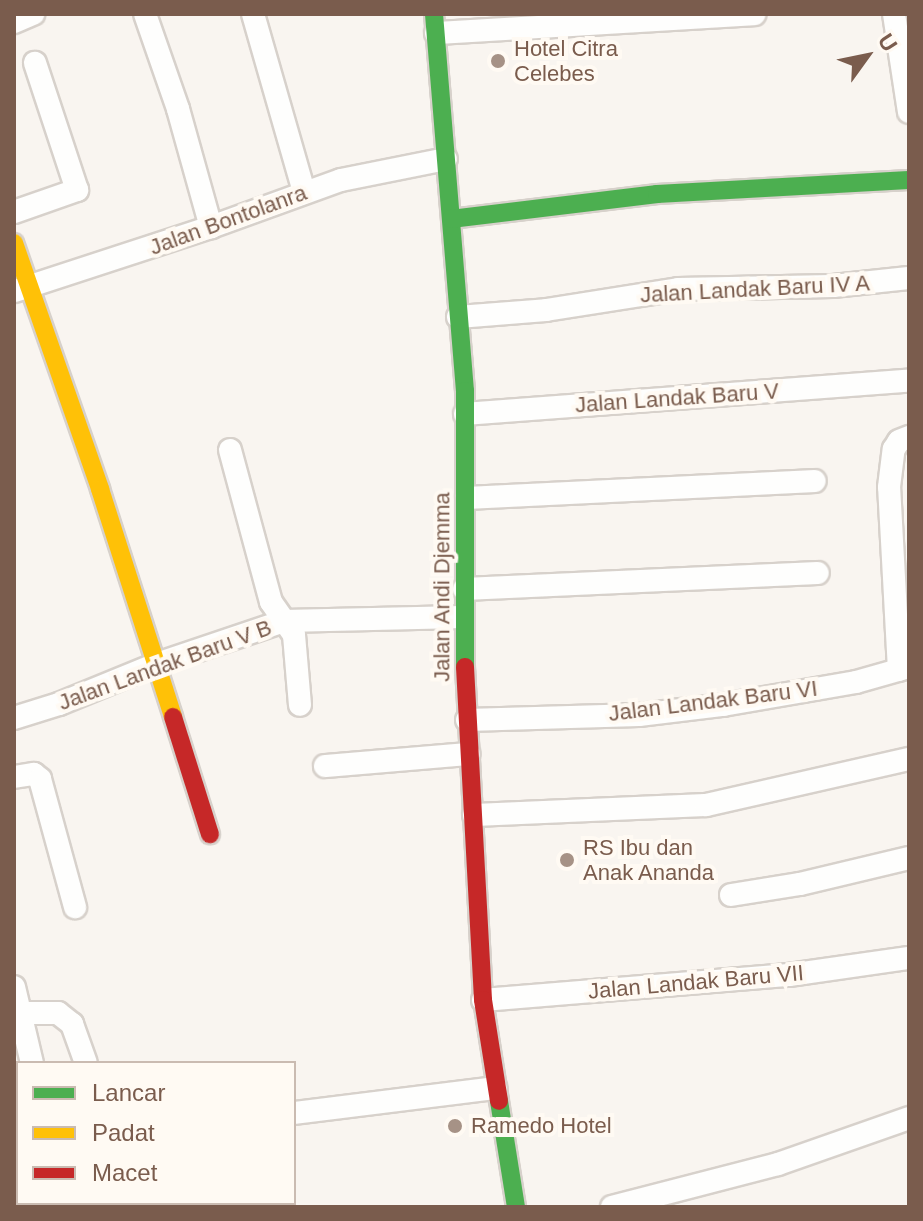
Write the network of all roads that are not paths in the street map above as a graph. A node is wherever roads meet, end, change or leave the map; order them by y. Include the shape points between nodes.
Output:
1 (33, 14) edge
2 (145, 14) edge
3 (253, 14) edge
4 (754, 14) edge
5 (894, 14) edge
6 (728, 15) edge
7 (634, 19) edge
8 (14, 22) edge
9 (435, 24) edge
10 (35, 63) dead end
11 (908, 104) edge
12 (446, 159) junction
13 (909, 180) edge
14 (304, 192) junction
15 (14, 212) edge
16 (451, 219) junction
17 (211, 227) junction
18 (14, 243) edge
19 (909, 278) edge
20 (27, 288) edge
21 (458, 317) junction
22 (899, 382) edge
23 (465, 414) junction
24 (909, 437) edge
25 (230, 450) dead end
26 (815, 481) dead end
27 (467, 498) junction
28 (818, 573) dead end
29 (464, 589) junction
30 (462, 617) junction
31 (284, 621) junction
32 (154, 665) junction
33 (904, 669) edge
34 (300, 705) dead end
35 (14, 718) edge
36 (467, 720) junction
37 (469, 754) junction
38 (909, 759) edge
39 (325, 766) dead end
40 (17, 769) edge
41 (474, 815) junction
42 (210, 834) dead end
43 (909, 858) edge
44 (731, 895) dead end
45 (75, 907) dead end
46 (909, 958) edge
47 (14, 987) edge
48 (483, 1000) junction
49 (22, 1013) junction
50 (32, 1061) edge
51 (85, 1061) edge
52 (495, 1088) junction
53 (296, 1113) edge
54 (909, 1118) edge
55 (516, 1207) edge
56 (612, 1207) edge

1 - 8 street
2 - 17 street
3 - 14 street
4 - 6 street
5 - 11 street
6 - 7 street
7 - 9 street
9 - 12 main road, Jalan Andi Djemma
10 - 15 street via 77,190
12 - 14 street, Jalan Bontolanra
12 - 16 main road, Jalan Andi Djemma
13 - 16 main road via 657,194
14 - 17 street, Jalan Bontolanra
15 - 20 street
16 - 21 main road, Jalan Andi Djemma
17 - 20 street, Jalan Bontolanra
18 - 20 main road
19 - 21 street, Jalan Landak Baru IV A via 833,286 678,289 546,310
20 - 32 main road via 100,489
21 - 23 main road, Jalan Andi Djemma
22 - 23 street, Jalan Landak Baru V
23 - 27 main road, Jalan Andi Djemma
24 - 33 street via 894,449 889,487
25 - 31 street via 271,602
26 - 27 street
27 - 29 main road, Jalan Andi Djemma
28 - 29 street
29 - 30 main road, Jalan Andi Djemma
30 - 31 street, Jalan Landak Baru V B
30 - 36 main road, Jalan Andi Djemma
31 - 32 street, Jalan Landak Baru V B
31 - 34 street via 296,645
32 - 35 street, Jalan Landak Baru V B
32 - 42 main road
33 - 36 street, Jalan Landak Baru VI via 829,687 639,715
36 - 37 main road, Jalan Andi Djemma
37 - 39 street
37 - 41 main road, Jalan Andi Djemma
38 - 41 street via 706,805
40 - 45 street via 40,779
41 - 48 main road, Jalan Andi Djemma
43 - 44 street
46 - 48 street, Jalan Landak Baru VII via 789,975
47 - 49 street
48 - 52 main road, Jalan Andi Djemma
49 - 50 street
49 - 51 street via 58,1013 72,1024
52 - 53 street
52 - 55 main road, Jalan Andi Djemma
54 - 56 street via 778,1164

